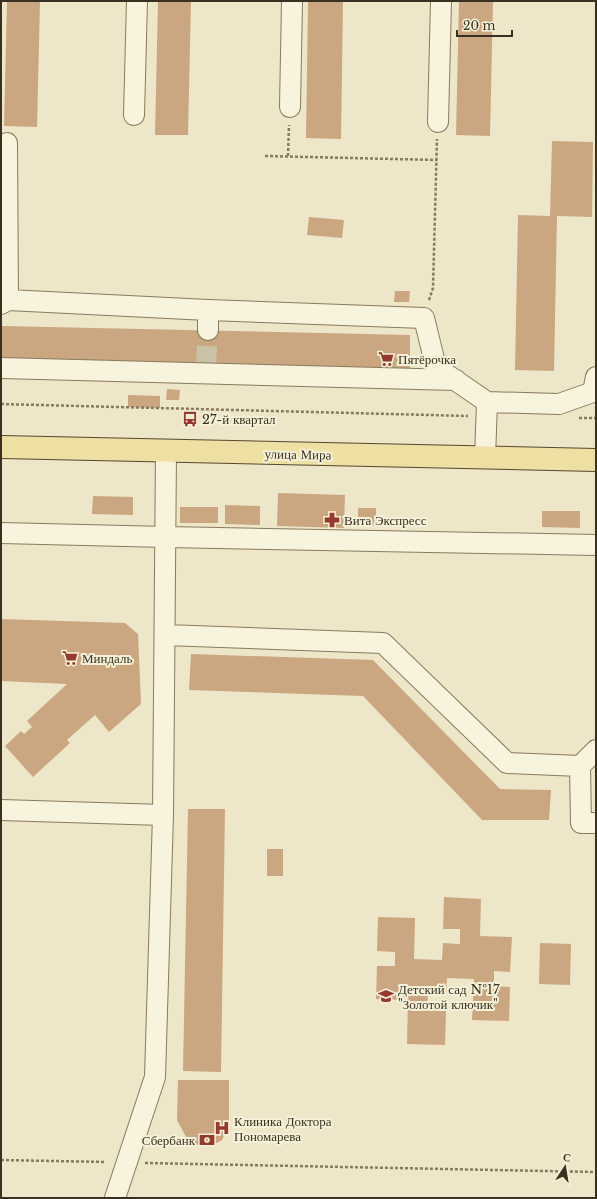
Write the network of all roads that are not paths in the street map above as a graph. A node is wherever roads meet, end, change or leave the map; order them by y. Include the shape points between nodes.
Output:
1 (137, 1) edge
2 (292, 1) edge
3 (440, 1) edge
4 (290, 107) road end
5 (134, 115) dead end
6 (438, 122) road end
7 (7, 143) dead end
8 (4, 302) edge
9 (208, 310) junction
10 (208, 330) tunnel mouth
11 (1, 368) edge
12 (456, 380) junction
13 (596, 380) edge
14 (487, 409) junction
15 (1, 447) edge
16 (166, 451) junction
17 (485, 458) junction
18 (596, 460) edge
19 (1, 533) edge
20 (166, 537) junction
21 (596, 545) edge
22 (164, 635) junction
23 (596, 750) edge
24 (580, 766) junction
25 (1, 810) edge
26 (163, 815) junction
27 (596, 823) edge
28 (115, 1198) edge

1 - 5 lane
2 - 4 lane
3 - 6 lane
7 - 8 lane
8 - 9 lane
9 - 10 lane
9 - 12 lane via 424,318 436,367
11 - 12 lane via 206,370
12 - 14 lane
13 - 14 lane via 593,392 559,404
14 - 17 lane
15 - 16 main road, улица Мира
16 - 17 main road, улица Мира
16 - 20 lane
17 - 18 main road, улица Мира
19 - 20 lane
20 - 21 lane
20 - 22 lane
22 - 24 lane via 383,643 507,763
22 - 26 lane
23 - 24 lane
24 - 27 lane via 581,823
25 - 26 lane
26 - 28 lane via 155,1077

